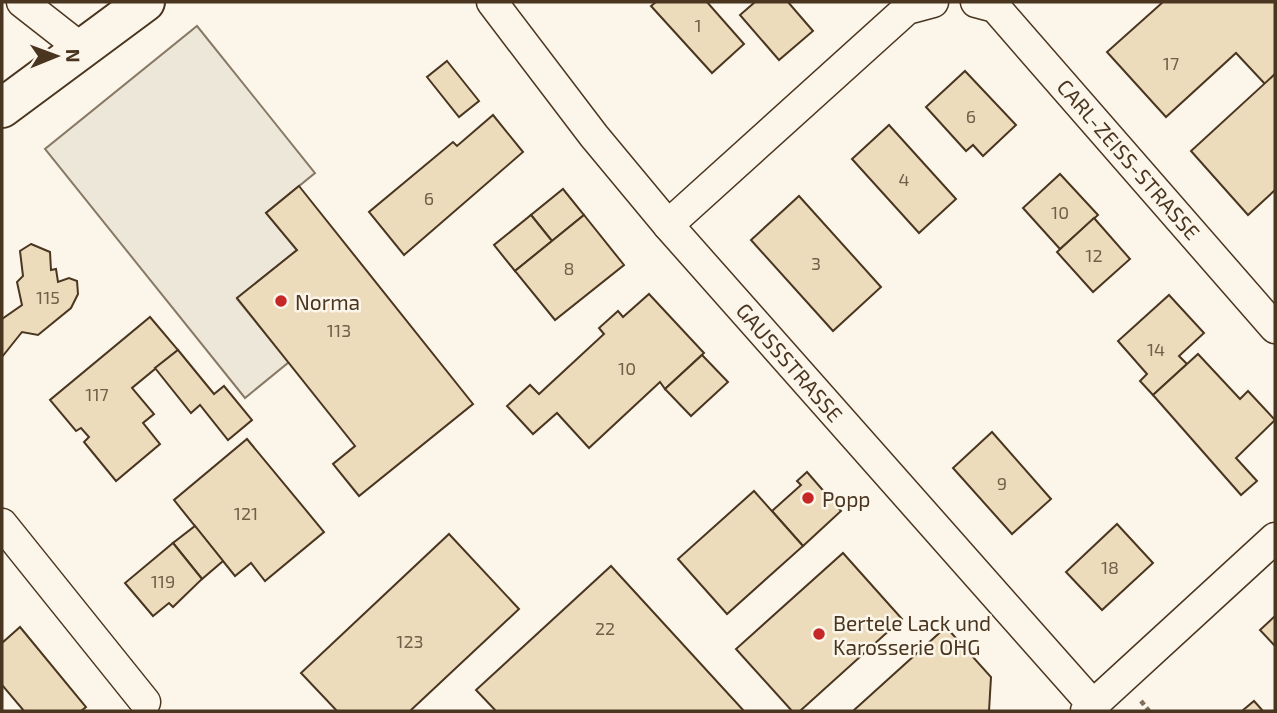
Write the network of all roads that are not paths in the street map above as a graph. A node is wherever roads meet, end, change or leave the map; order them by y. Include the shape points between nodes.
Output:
1 (22, 2) edge
2 (145, 2) edge
3 (492, 2) edge
4 (933, 2) edge
5 (976, 2) edge
6 (82, 49) junction
7 (2, 108) edge
8 (668, 225) junction
9 (1275, 328) edge
10 (2, 524) edge
11 (1275, 538) edge
12 (145, 702) dead end
13 (1090, 708) edge

1 - 6 street
2 - 6 street
3 - 8 street, GAUSSSTRASSE
4 - 8 street via 907,9
5 - 9 street, CARL-ZEISS-STRASSE via 996,7
6 - 7 street
8 - 13 street, GAUSSSTRASSE
10 - 12 street
11 - 13 street

